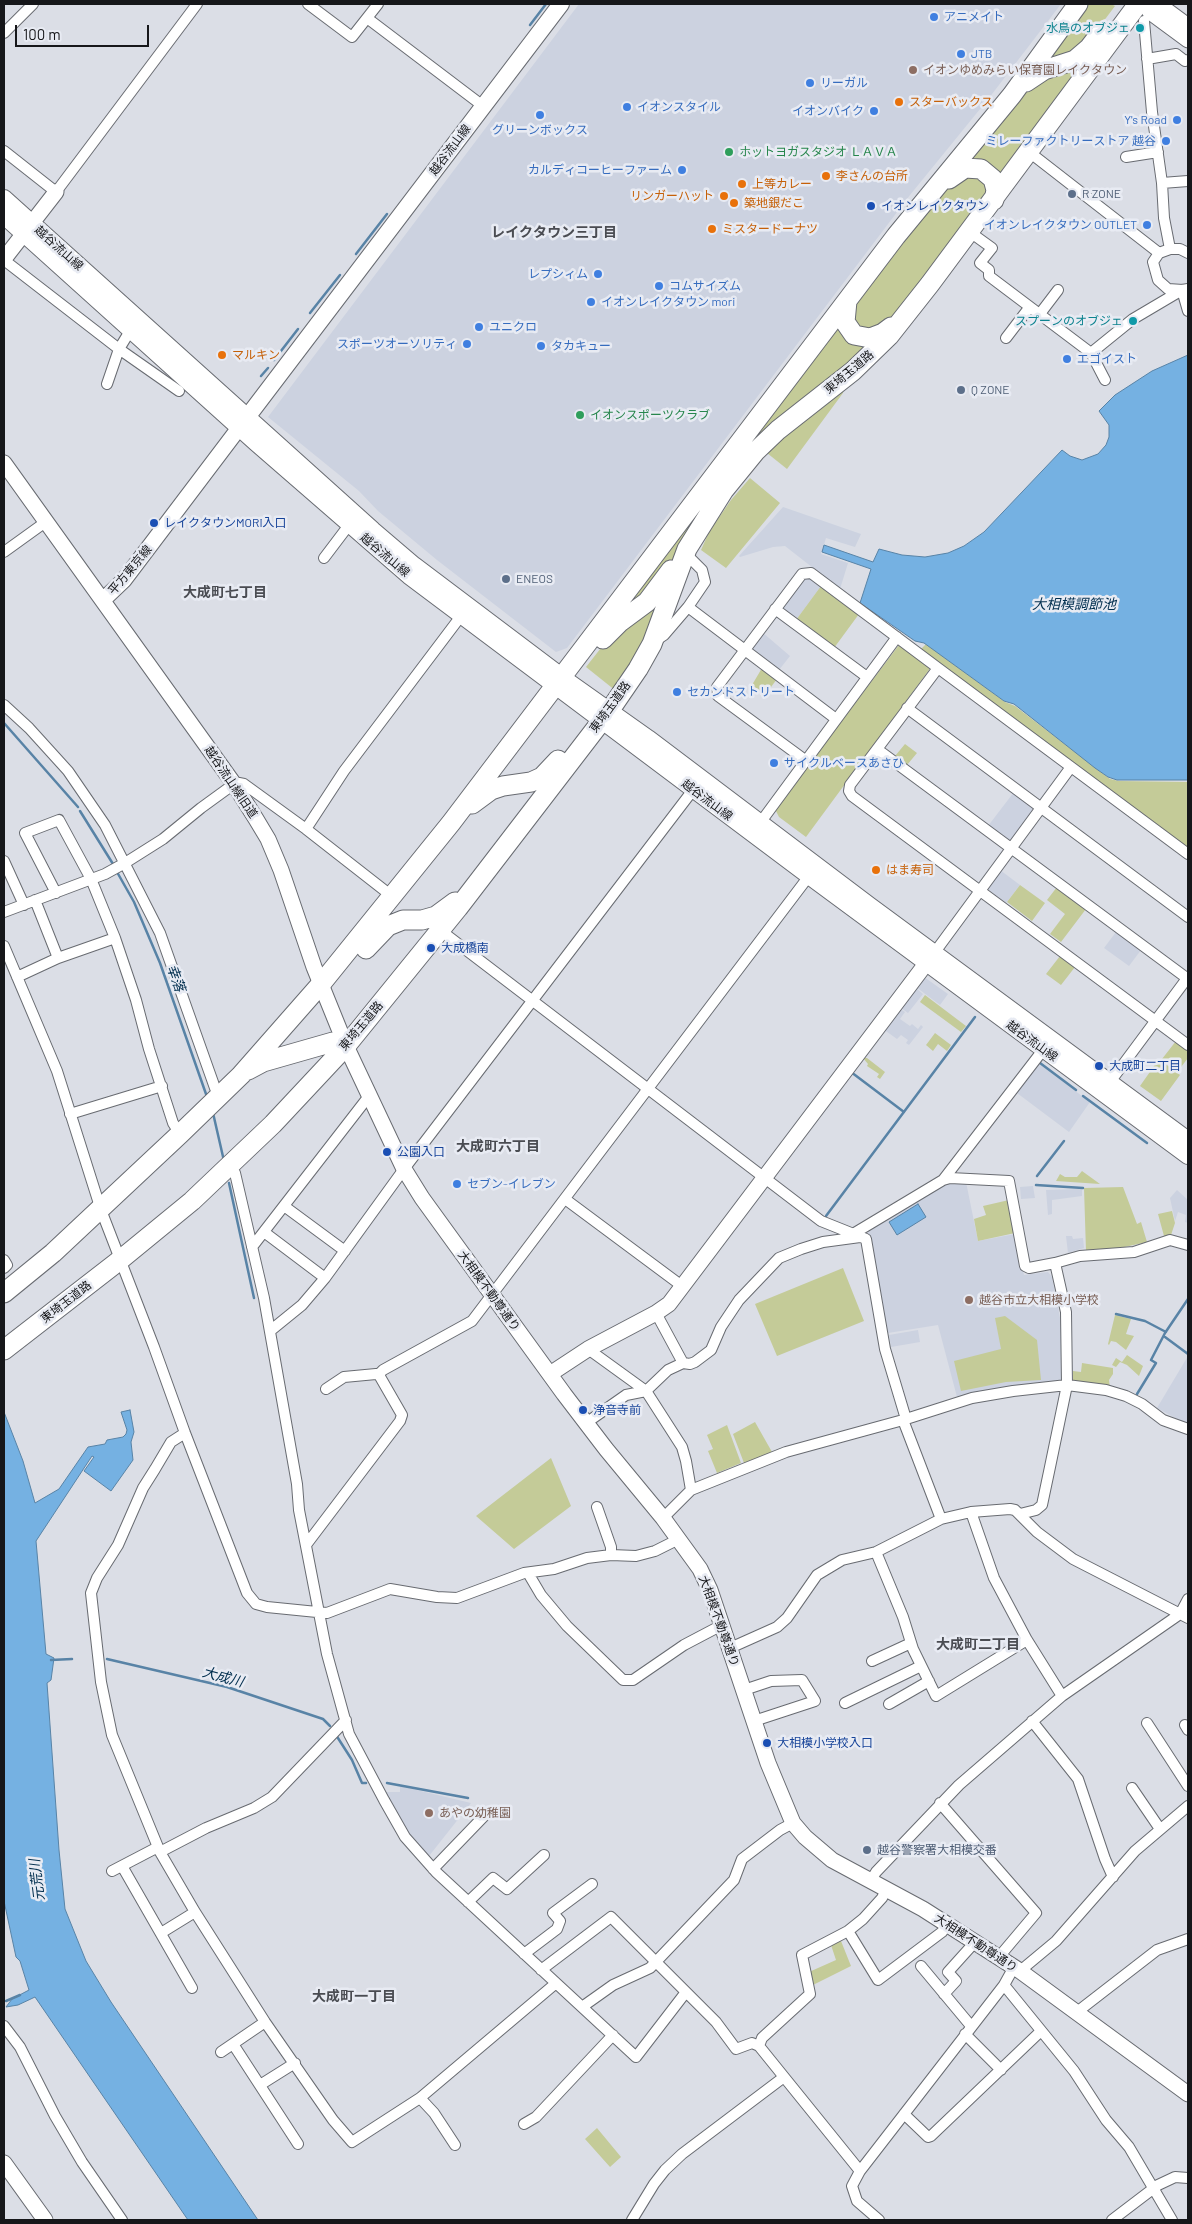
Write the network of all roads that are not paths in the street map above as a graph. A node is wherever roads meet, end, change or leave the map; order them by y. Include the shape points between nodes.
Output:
1 (34, 4) edge
2 (197, 4) edge
3 (308, 4) edge
4 (378, 4) edge
5 (561, 4) edge
6 (1078, 4) edge
7 (1130, 4) edge
8 (1145, 4) edge
9 (1158, 4) edge
10 (322, 8) edge
11 (1141, 12) edge
12 (367, 18) junction
13 (1188, 26) edge
14 (4, 33) edge
15 (1188, 40) edge
16 (1147, 59) junction
17 (1188, 60) edge
18 (1012, 95) junction
19 (483, 106) junction
20 (4, 151) edge
21 (1158, 152) junction
22 (1033, 155) dead end
23 (1126, 157) dead end
24 (1188, 181) edge
25 (1162, 183) junction
26 (56, 192) junction
27 (4, 198) edge
28 (994, 200) junction
29 (918, 209) junction
30 (4, 216) edge
31 (27, 228) junction
32 (974, 235) dead end
33 (1170, 249) junction
34 (1159, 253) junction
35 (1188, 253) edge
36 (4, 260) edge
37 (1186, 289) edge
38 (1058, 290) dead end
39 (920, 298) junction
40 (847, 300) junction
41 (1029, 308) junction
42 (1188, 311) edge
43 (1039, 315) junction
44 (130, 331) junction
45 (1006, 338) dead end
46 (119, 348) junction
47 (1091, 353) junction
48 (1105, 380) dead end
49 (107, 384) dead end
50 (179, 391) dead end
51 (243, 422) junction
52 (4, 463) edge
53 (47, 521) junction
54 (349, 525) junction
55 (687, 549) junction
56 (4, 552) edge
57 (324, 558) dead end
58 (103, 600) junction
59 (688, 607) junction
60 (775, 609) junction
61 (461, 616) junction
62 (897, 637) junction
63 (652, 644) junction
64 (744, 649) junction
65 (938, 668) junction
66 (867, 677) junction
67 (562, 681) junction
68 (4, 705) edge
69 (907, 708) junction
70 (602, 716) junction
71 (836, 719) junction
72 (877, 749) junction
73 (805, 760) junction
74 (1071, 767) junction
75 (234, 784) junction
76 (693, 790) junction
77 (1042, 808) junction
78 (451, 823) junction
79 (760, 823) junction
80 (306, 829) junction
81 (1012, 849) junction
82 (1188, 854) edge
83 (4, 861) edge
84 (126, 864) junction
85 (808, 876) junction
86 (480, 878) junction
87 (91, 879) junction
88 (980, 891) junction
89 (56, 892) junction
90 (394, 897) junction
91 (35, 900) junction
92 (24, 905) junction
93 (4, 912) edge
94 (1188, 916) edge
95 (440, 930) junction
96 (115, 938) junction
97 (4, 946) edge
98 (930, 957) junction
99 (58, 958) junction
100 (17, 977) junction
101 (1188, 978) edge
102 (321, 984) junction
103 (533, 1002) junction
104 (1156, 1021) junction
105 (1188, 1045) edge
106 (346, 1046) junction
107 (1044, 1050) junction
108 (240, 1075) junction
109 (1110, 1082) junction
110 (162, 1086) junction
111 (648, 1089) junction
112 (220, 1096) junction
113 (369, 1096) junction
114 (70, 1114) junction
115 (180, 1134) junction
116 (1188, 1140) edge
117 (1188, 1156) edge
118 (230, 1167) junction
119 (404, 1169) junction
120 (764, 1177) junction
121 (943, 1180) junction
122 (565, 1199) junction
123 (284, 1206) junction
124 (101, 1210) junction
125 (264, 1232) junction
126 (858, 1235) junction
127 (1188, 1245) edge
128 (252, 1247) junction
129 (345, 1251) junction
130 (4, 1260) edge
131 (120, 1260) junction
132 (1055, 1263) junction
133 (4, 1268) edge
134 (325, 1278) junction
135 (682, 1286) junction
136 (4, 1293) edge
137 (492, 1294) junction
138 (656, 1313) junction
139 (270, 1331) junction
140 (7, 1348) edge
141 (588, 1348) junction
142 (683, 1363) junction
143 (550, 1374) junction
144 (378, 1375) junction
145 (1068, 1384) junction
146 (326, 1389) dead end
147 (646, 1391) junction
148 (905, 1420) junction
149 (586, 1422) junction
150 (1188, 1429) edge
151 (185, 1433) junction
152 (691, 1490) junction
153 (597, 1507) dead end
154 (971, 1512) junction
155 (1020, 1514) junction
156 (663, 1518) junction
157 (941, 1518) junction
158 (679, 1539) junction
159 (306, 1545) junction
160 (876, 1552) junction
161 (611, 1555) junction
162 (528, 1573) junction
163 (1188, 1600) edge
164 (318, 1613) junction
165 (1184, 1616) edge
166 (722, 1625) junction
167 (1027, 1640) junction
168 (911, 1643) junction
169 (730, 1648) junction
170 (872, 1661) dead end
171 (921, 1666) junction
172 (928, 1681) junction
173 (744, 1690) junction
174 (1062, 1696) junction
175 (845, 1703) dead end
176 (888, 1704) dead end
177 (346, 1720) junction
178 (754, 1721) junction
179 (1032, 1721) junction
180 (1147, 1723) dead end
181 (1188, 1786) edge
182 (1132, 1788) dead end
183 (940, 1803) junction
184 (1188, 1806) edge
185 (487, 1813) dead end
186 (793, 1823) junction
187 (1160, 1829) junction
188 (159, 1850) junction
189 (544, 1855) dead end
190 (122, 1866) junction
191 (433, 1869) junction
192 (112, 1871) dead end
193 (1113, 1877) junction
194 (870, 1882) junction
195 (592, 1884) dead end
196 (886, 1890) junction
197 (468, 1902) junction
198 (195, 1912) junction
199 (947, 1924) junction
200 (848, 1931) junction
201 (160, 1933) junction
202 (1188, 1939) edge
203 (975, 1942) junction
204 (524, 1954) junction
205 (998, 1958) junction
206 (656, 1962) junction
207 (921, 1966) dead end
208 (1017, 1969) junction
209 (541, 1970) junction
210 (555, 1984) junction
211 (1004, 1985) junction
212 (192, 1988) dead end
213 (686, 1992) junction
214 (944, 1994) junction
215 (582, 2007) junction
216 (1077, 2012) junction
217 (265, 2022) junction
218 (4, 2026) edge
219 (968, 2030) junction
220 (1041, 2031) junction
221 (613, 2035) junction
222 (233, 2044) junction
223 (759, 2046) junction
224 (221, 2052) dead end
225 (295, 2063) junction
226 (1001, 2070) junction
227 (784, 2077) junction
228 (260, 2085) junction
229 (1188, 2094) edge
230 (420, 2098) junction
231 (904, 2114) junction
232 (524, 2124) dead end
233 (298, 2144) dead end
234 (455, 2145) dead end
235 (4, 2163) edge
236 (860, 2172) junction
237 (1188, 2178) edge
238 (1153, 2188) junction
239 (45, 2220) edge
240 (122, 2220) edge
241 (632, 2220) edge
242 (879, 2220) edge
243 (1112, 2220) edge
244 (1172, 2220) edge

1 - 14 street
2 - 26 street
3 - 10 street
4 - 12 street
5 - 19 main road, 越谷流山線
6 - 18 highway
7 - 18 highway via 1121,8 1082,56 1036,74
8 - 15 street via 1150,12
9 - 13 street
10 - 12 street via 352,37
11 - 16 street
11 - 28 highway, 東埼玉道路
12 - 19 street
16 - 17 street via 1176,54
16 - 21 street
18 - 29 highway
19 - 51 main road, 越谷流山線
20 - 26 street
21 - 23 street
21 - 25 street
22 - 34 street
24 - 25 street
25 - 33 street
26 - 31 street
27 - 31 main road, 越谷流山線
28 - 29 highway via 996,190 990,175 981,168 970,167 958,171
28 - 39 highway, 東埼玉道路
29 - 40 highway
30 - 31 main road, 越谷流山線
31 - 36 street
31 - 44 main road, 越谷流山線
31 - 51 main road, 越谷流山線
32 - 41 street via 992,248 980,263 989,270 984,277
33 - 34 street
33 - 35 street
34 - 37 street via 1153,262 1158,280 1168,289
36 - 46 street
37 - 42 street
37 - 47 street via 1133,319
38 - 43 street
39 - 40 highway via 883,334 864,338 854,335 847,327 844,315
39 - 55 highway, 東埼玉道路 via 871,354 755,452 724,490
40 - 67 highway
41 - 43 street
41 - 45 street
43 - 47 street
44 - 46 street
44 - 51 main road, 越谷流山線
46 - 49 street
46 - 50 street
47 - 48 street
51 - 54 main road, 越谷流山線
51 - 58 street, 平方東京線 via 124,580
51 - 67 main road, 越谷流山線 via 372,530
52 - 53 street, 平方東京線
53 - 56 street
53 - 58 street, 平方東京線
54 - 57 street
54 - 61 main road, 越谷流山線
55 - 59 street via 690,558 702,570 705,582
55 - 63 highway, 東埼玉道路
55 - 67 highway via 654,594 607,634
58 - 75 street, 越谷流山線旧道
59 - 63 street
59 - 64 street
60 - 62 street via 802,574 811,573
60 - 64 street
60 - 66 street
61 - 67 main road, 越谷流山線
61 - 80 street via 344,771
62 - 65 street
62 - 66 street
63 - 70 highway, 東埼玉道路 via 638,669
64 - 71 street
64 - 73 street via 717,687 718,696
65 - 69 street
65 - 74 street
66 - 71 street
67 - 70 main road, 越谷流山線
67 - 78 highway
68 - 84 street via 68,771 105,825
69 - 72 street
69 - 77 street
70 - 76 main road, 越谷流山線
70 - 78 highway via 542,777 525,784 491,790
70 - 79 main road, 越谷流山線
70 - 86 highway, 東埼玉道路
71 - 73 street
72 - 81 street
72 - 88 street via 850,785 852,796
73 - 79 street
74 - 77 street
74 - 82 street
75 - 80 street via 244,784
75 - 84 street
75 - 102 street, 越谷流山線旧道 via 268,839
76 - 85 main road, 越谷流山線
76 - 103 street
77 - 81 street
77 - 94 street
78 - 90 highway
79 - 98 main road, 越谷流山線
80 - 90 street
81 - 88 street
81 - 101 street
83 - 92 street
84 - 87 street
84 - 112 street via 166,948
85 - 98 main road, 越谷流山線
85 - 111 street
86 - 95 highway, 東埼玉道路
86 - 102 highway via 436,916 403,920 388,926 341,977
87 - 89 street
87 - 89 street via 59,820 25,833
87 - 96 street
88 - 98 street
88 - 104 street
89 - 91 street
90 - 102 highway
91 - 92 street
91 - 99 street
92 - 93 street
95 - 103 street
95 - 106 highway, 東埼玉道路
96 - 99 street
96 - 110 street
97 - 100 street
98 - 107 main road, 越谷流山線
98 - 109 main road, 越谷流山線
98 - 120 street
99 - 100 street
100 - 114 street via 57,1071
101 - 104 street
102 - 106 street, 大相模不動尊通り
102 - 108 highway
103 - 111 street
103 - 119 street
104 - 105 street
104 - 109 street
106 - 108 highway via 333,1042 324,1044 263,1062
106 - 113 street, 大相模不動尊通り
106 - 118 highway, 東埼玉道路
107 - 117 main road, 越谷流山線
107 - 121 street
108 - 112 highway
109 - 116 main road, 越谷流山線
110 - 114 street
110 - 115 street via 173,1123
111 - 120 street
111 - 122 street
112 - 115 highway
113 - 119 street, 大相模不動尊通り
113 - 123 street
114 - 124 street
115 - 124 highway
118 - 128 street via 235,1173
118 - 131 highway, 東埼玉道路
119 - 129 street
119 - 137 street, 大相模不動尊通り
120 - 126 street via 821,1221
120 - 135 street
121 - 126 street
121 - 132 street via 1009,1181 1025,1266
122 - 135 street
122 - 137 street
123 - 125 street
123 - 129 street
124 - 131 street
124 - 136 highway
125 - 128 street
125 - 134 street
126 - 142 street via 823,1242 779,1258 739,1300 721,1327 711,1350 696,1362
126 - 148 street via 866,1239 870,1252 885,1349
127 - 132 street via 1170,1240 1134,1252 1080,1256
128 - 139 street
129 - 134 street
130 - 133 street via 7,1265
131 - 140 highway, 東埼玉道路
131 - 151 street
132 - 145 street via 1066,1312
134 - 139 street via 302,1305
135 - 138 street via 666,1307
137 - 143 street, 大相模不動尊通り
137 - 144 street via 472,1321
138 - 141 street
138 - 142 street
139 - 159 street
141 - 143 street
141 - 147 street
142 - 147 street via 668,1370
143 - 149 street, 大相模不動尊通り
144 - 146 street via 344,1377
144 - 159 street via 402,1415 400,1421
145 - 148 street via 972,1398
145 - 150 street via 1126,1396 1164,1420
145 - 155 street via 1042,1505
147 - 149 street via 626,1395
147 - 152 street via 682,1447
148 - 152 street via 786,1452
148 - 157 street
149 - 156 street, 大相模不動尊通り
151 - 164 street via 250,1598 267,1607
151 - 188 street via 171,1442 154,1469 91,1593 101,1682 112,1735
152 - 156 street
153 - 161 street
154 - 155 street via 1010,1509
154 - 157 street
154 - 167 street via 994,1578
155 - 165 street via 1037,1532 1073,1559
156 - 158 street, 大相模不動尊通り
157 - 160 street
158 - 161 street via 636,1556
158 - 166 street, 大相模不動尊通り via 690,1552 706,1583
159 - 164 street
160 - 168 street
160 - 169 street via 842,1560 816,1575 787,1618 777,1627
161 - 162 street
162 - 164 street via 463,1597 437,1597 390,1589 326,1613
162 - 166 street via 567,1626 623,1680 633,1680 684,1645
163 - 165 street
164 - 177 street
165 - 174 street
166 - 169 street, 大相模不動尊通り
167 - 172 street via 936,1696
167 - 174 street
168 - 170 street
168 - 171 street
169 - 173 street, 大相模不動尊通り
171 - 172 street
171 - 175 street
172 - 176 street
173 - 178 street, 大相模不動尊通り
173 - 178 street via 771,1681 802,1680 815,1701
174 - 179 street
177 - 188 street via 272,1797
177 - 191 street via 350,1734 405,1837
178 - 186 street, 大相模不動尊通り
179 - 183 street
179 - 193 street via 1078,1779
180 - 181 street
182 - 187 street
183 - 194 street
183 - 205 street via 1036,1913
184 - 187 street
185 - 191 street
186 - 194 street, 大相模不動尊通り via 832,1860
186 - 206 street via 742,1859 734,1880
187 - 193 street
188 - 190 street
188 - 198 street
189 - 197 street via 507,1889 493,1878
190 - 192 street
190 - 201 street
191 - 197 street
193 - 208 street via 1056,1941
194 - 196 street, 大相模不動尊通り
195 - 204 street via 553,1912 560,1921 557,1929
196 - 199 street, 大相模不動尊通り
196 - 200 street via 863,1919
197 - 204 street
198 - 201 street
198 - 217 street
199 - 200 street via 942,1932 878,1980
199 - 203 street, 大相模不動尊通り
200 - 223 street via 802,1955 810,1994 762,2038
201 - 212 street
202 - 216 street via 1157,1950
203 - 205 street, 大相模不動尊通り
203 - 214 street via 948,1972 956,1981
204 - 209 street
205 - 208 street, 大相模不動尊通り
206 - 209 street via 611,1917
206 - 213 street
206 - 215 street via 613,1985
207 - 214 street
208 - 211 street
208 - 216 street, 大相模不動尊通り
209 - 210 street
210 - 215 street
210 - 230 street
211 - 219 street
211 - 220 street
213 - 221 street via 636,2057
213 - 223 street via 716,2022 736,2049 752,2043
214 - 219 street
215 - 221 street
216 - 229 street, 大相模不動尊通り
217 - 222 street
217 - 225 street
218 - 240 street via 20,2047 73,2147
219 - 226 street
219 - 231 street
220 - 226 street
220 - 238 street via 1129,2148
221 - 232 street via 536,2117
222 - 224 street
222 - 228 street
223 - 227 street
225 - 228 street
225 - 230 street via 333,2120 352,2142
226 - 231 street via 931,2136 928,2137
227 - 236 street
227 - 241 street via 682,2154 654,2184
228 - 233 street
230 - 234 street
231 - 236 street
235 - 239 street
236 - 242 street via 852,2186 857,2201
237 - 238 street via 1176,2177
238 - 243 street
238 - 244 street

